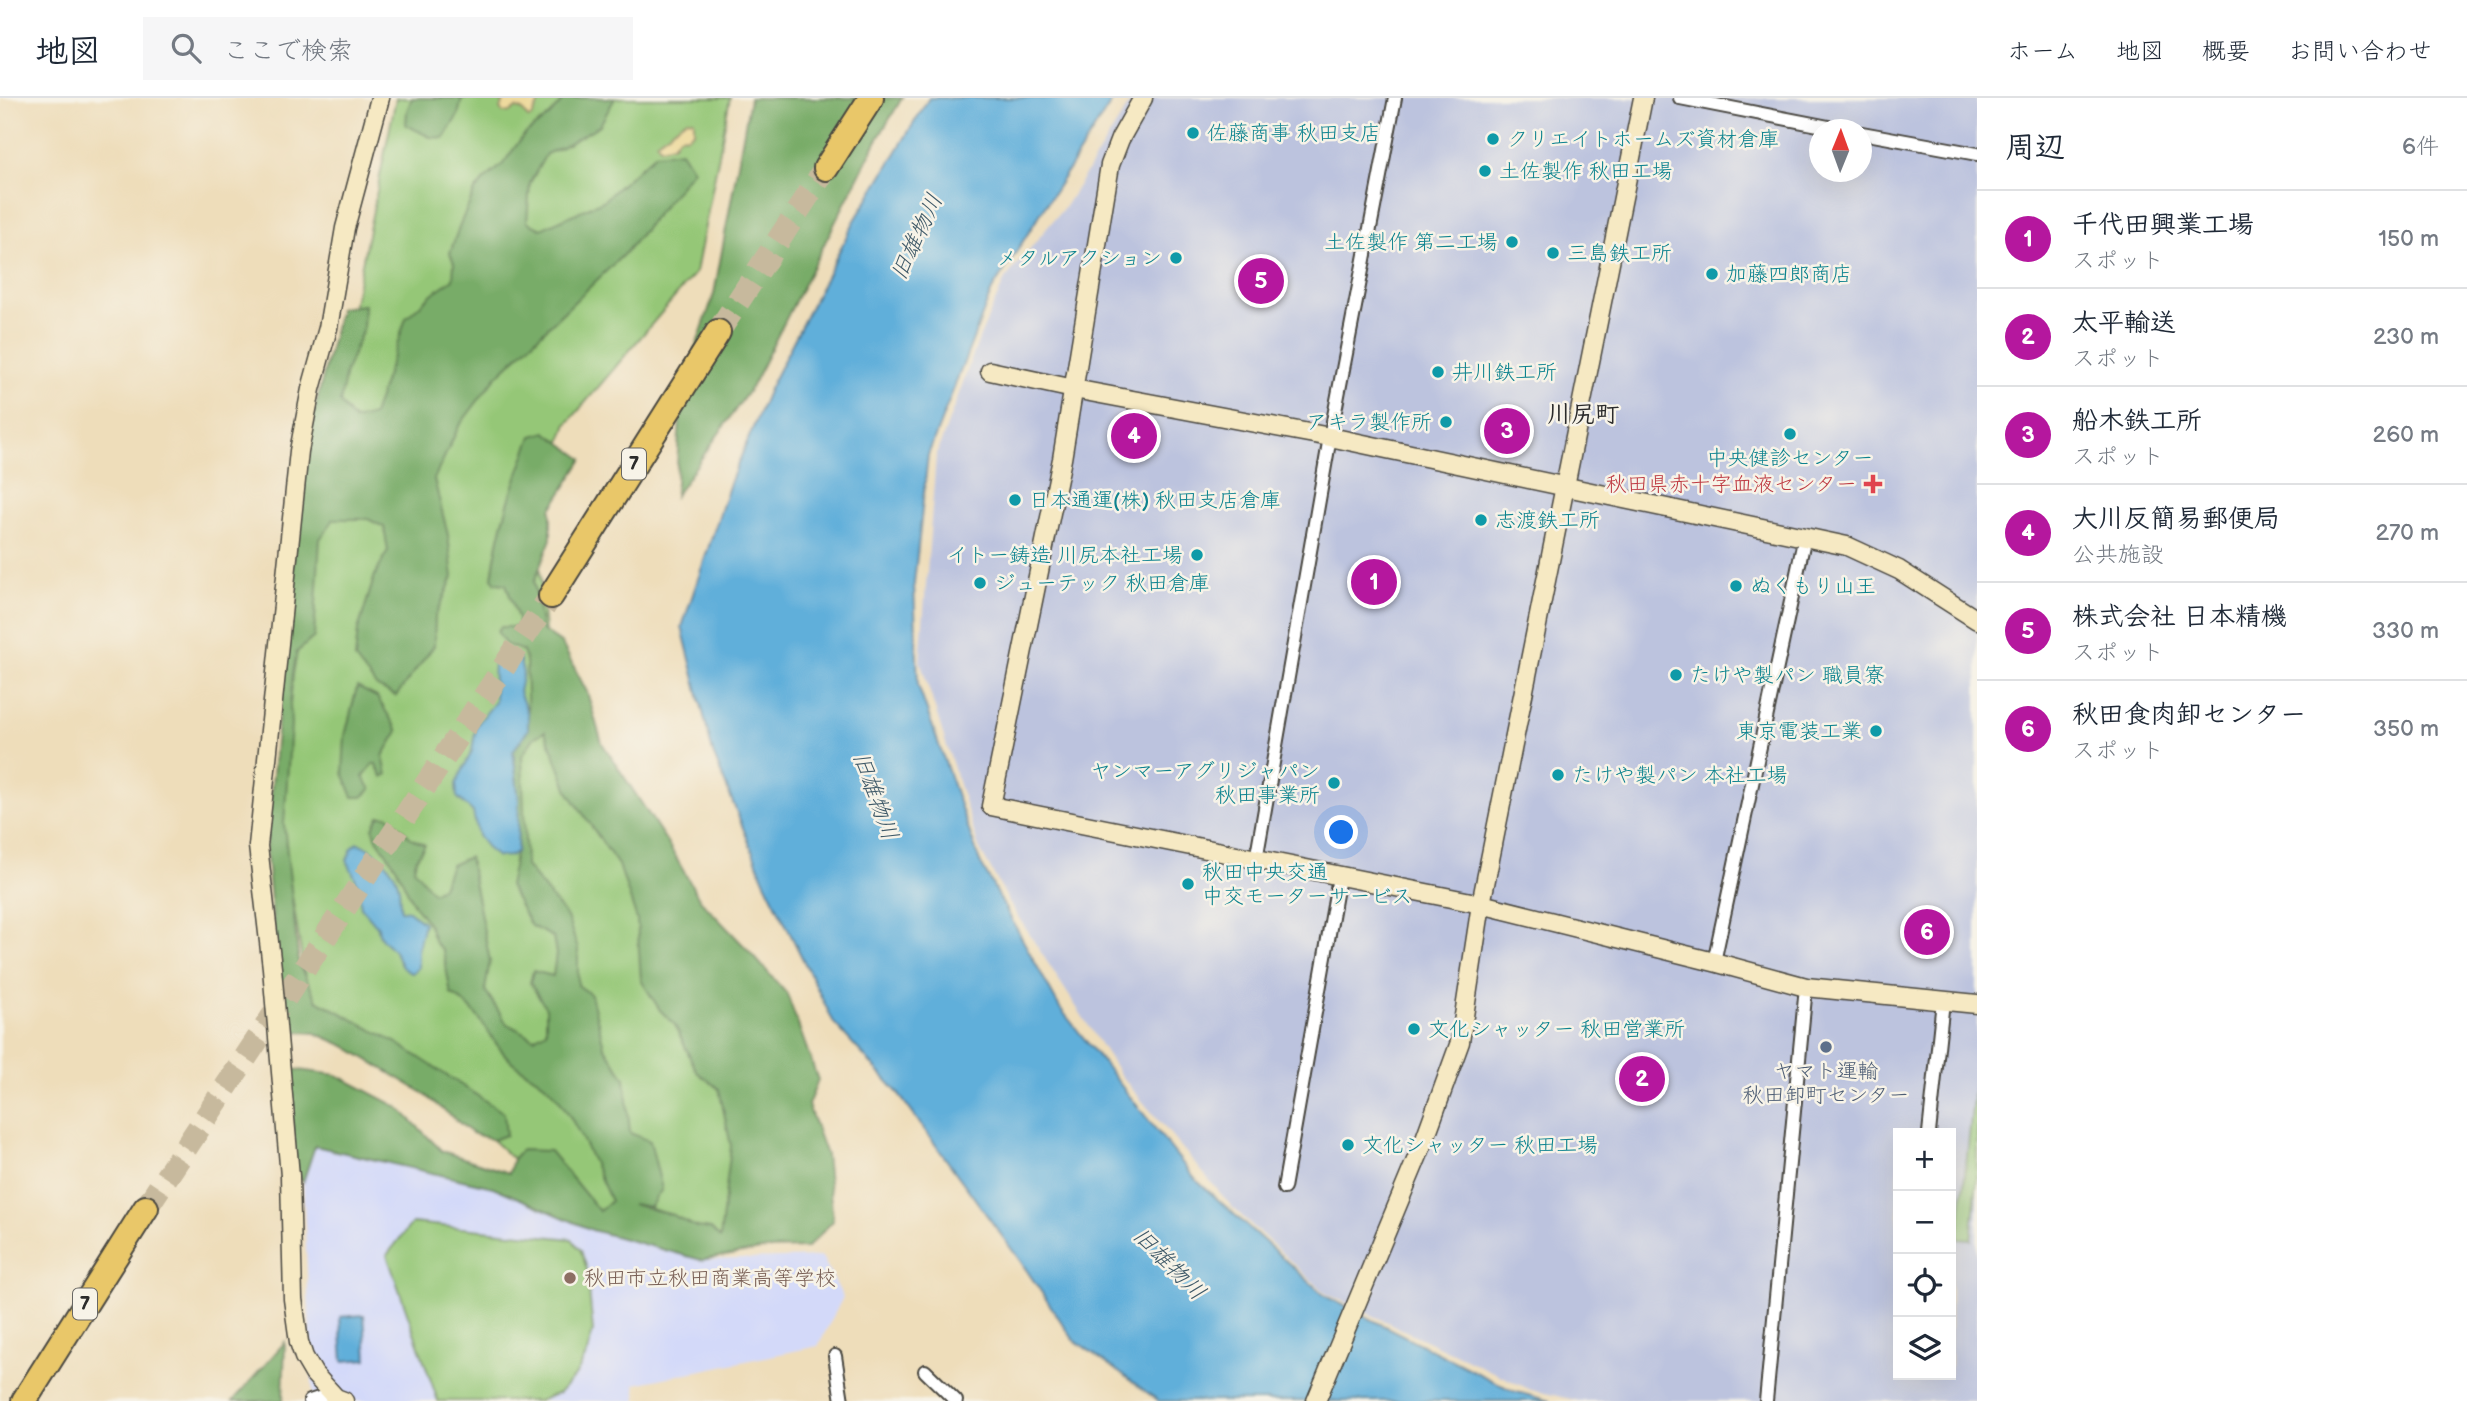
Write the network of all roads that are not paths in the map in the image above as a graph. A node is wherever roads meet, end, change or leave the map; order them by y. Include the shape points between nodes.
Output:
1 (380, 98) edge
2 (871, 98) edge
3 (1143, 98) edge
4 (1395, 98) edge
5 (1643, 98) edge
6 (1680, 98) edge
7 (1809, 123) edge
8 (1872, 135) edge
9 (1977, 154) edge
10 (826, 168) tunnel mouth
11 (718, 332) tunnel mouth
12 (990, 371) dead end
13 (1074, 390) junction
14 (1330, 438) junction
15 (1566, 487) junction
16 (1805, 536) junction
17 (551, 596) tunnel mouth
18 (1977, 620) edge
19 (1256, 860) junction
20 (1339, 877) junction
21 (1481, 904) junction
22 (1714, 962) junction
23 (1806, 987) junction
24 (1943, 1001) junction
25 (1977, 1004) edge
26 (1930, 1128) edge
27 (1284, 1188) dead end
28 (146, 1208) tunnel mouth
29 (835, 1356) dead end
30 (925, 1371) dead end
31 (340, 1400) edge
32 (24, 1401) edge
33 (310, 1401) edge
34 (842, 1401) edge
35 (956, 1401) edge
36 (1316, 1401) edge
37 (1766, 1401) edge

1 - 31 street via 345,228 328,328 299,451 258,846 290,1176 293,1298 304,1357
2 - 10 highway
3 - 13 street via 1110,165
4 - 14 street
5 - 15 street
6 - 7 street
8 - 9 street
11 - 17 highway, 7
12 - 13 street
13 - 14 street
13 - 19 street via 991,806
14 - 15 street
14 - 19 street
15 - 16 street
15 - 21 street
16 - 18 street via 1877,559
16 - 22 street
19 - 20 street
20 - 21 street
20 - 27 street
21 - 22 street
21 - 36 street via 1460,1042
22 - 23 street
23 - 24 street
23 - 37 street
24 - 25 street
24 - 26 street
28 - 32 highway, 7
29 - 34 street
30 - 35 street
31 - 33 street

